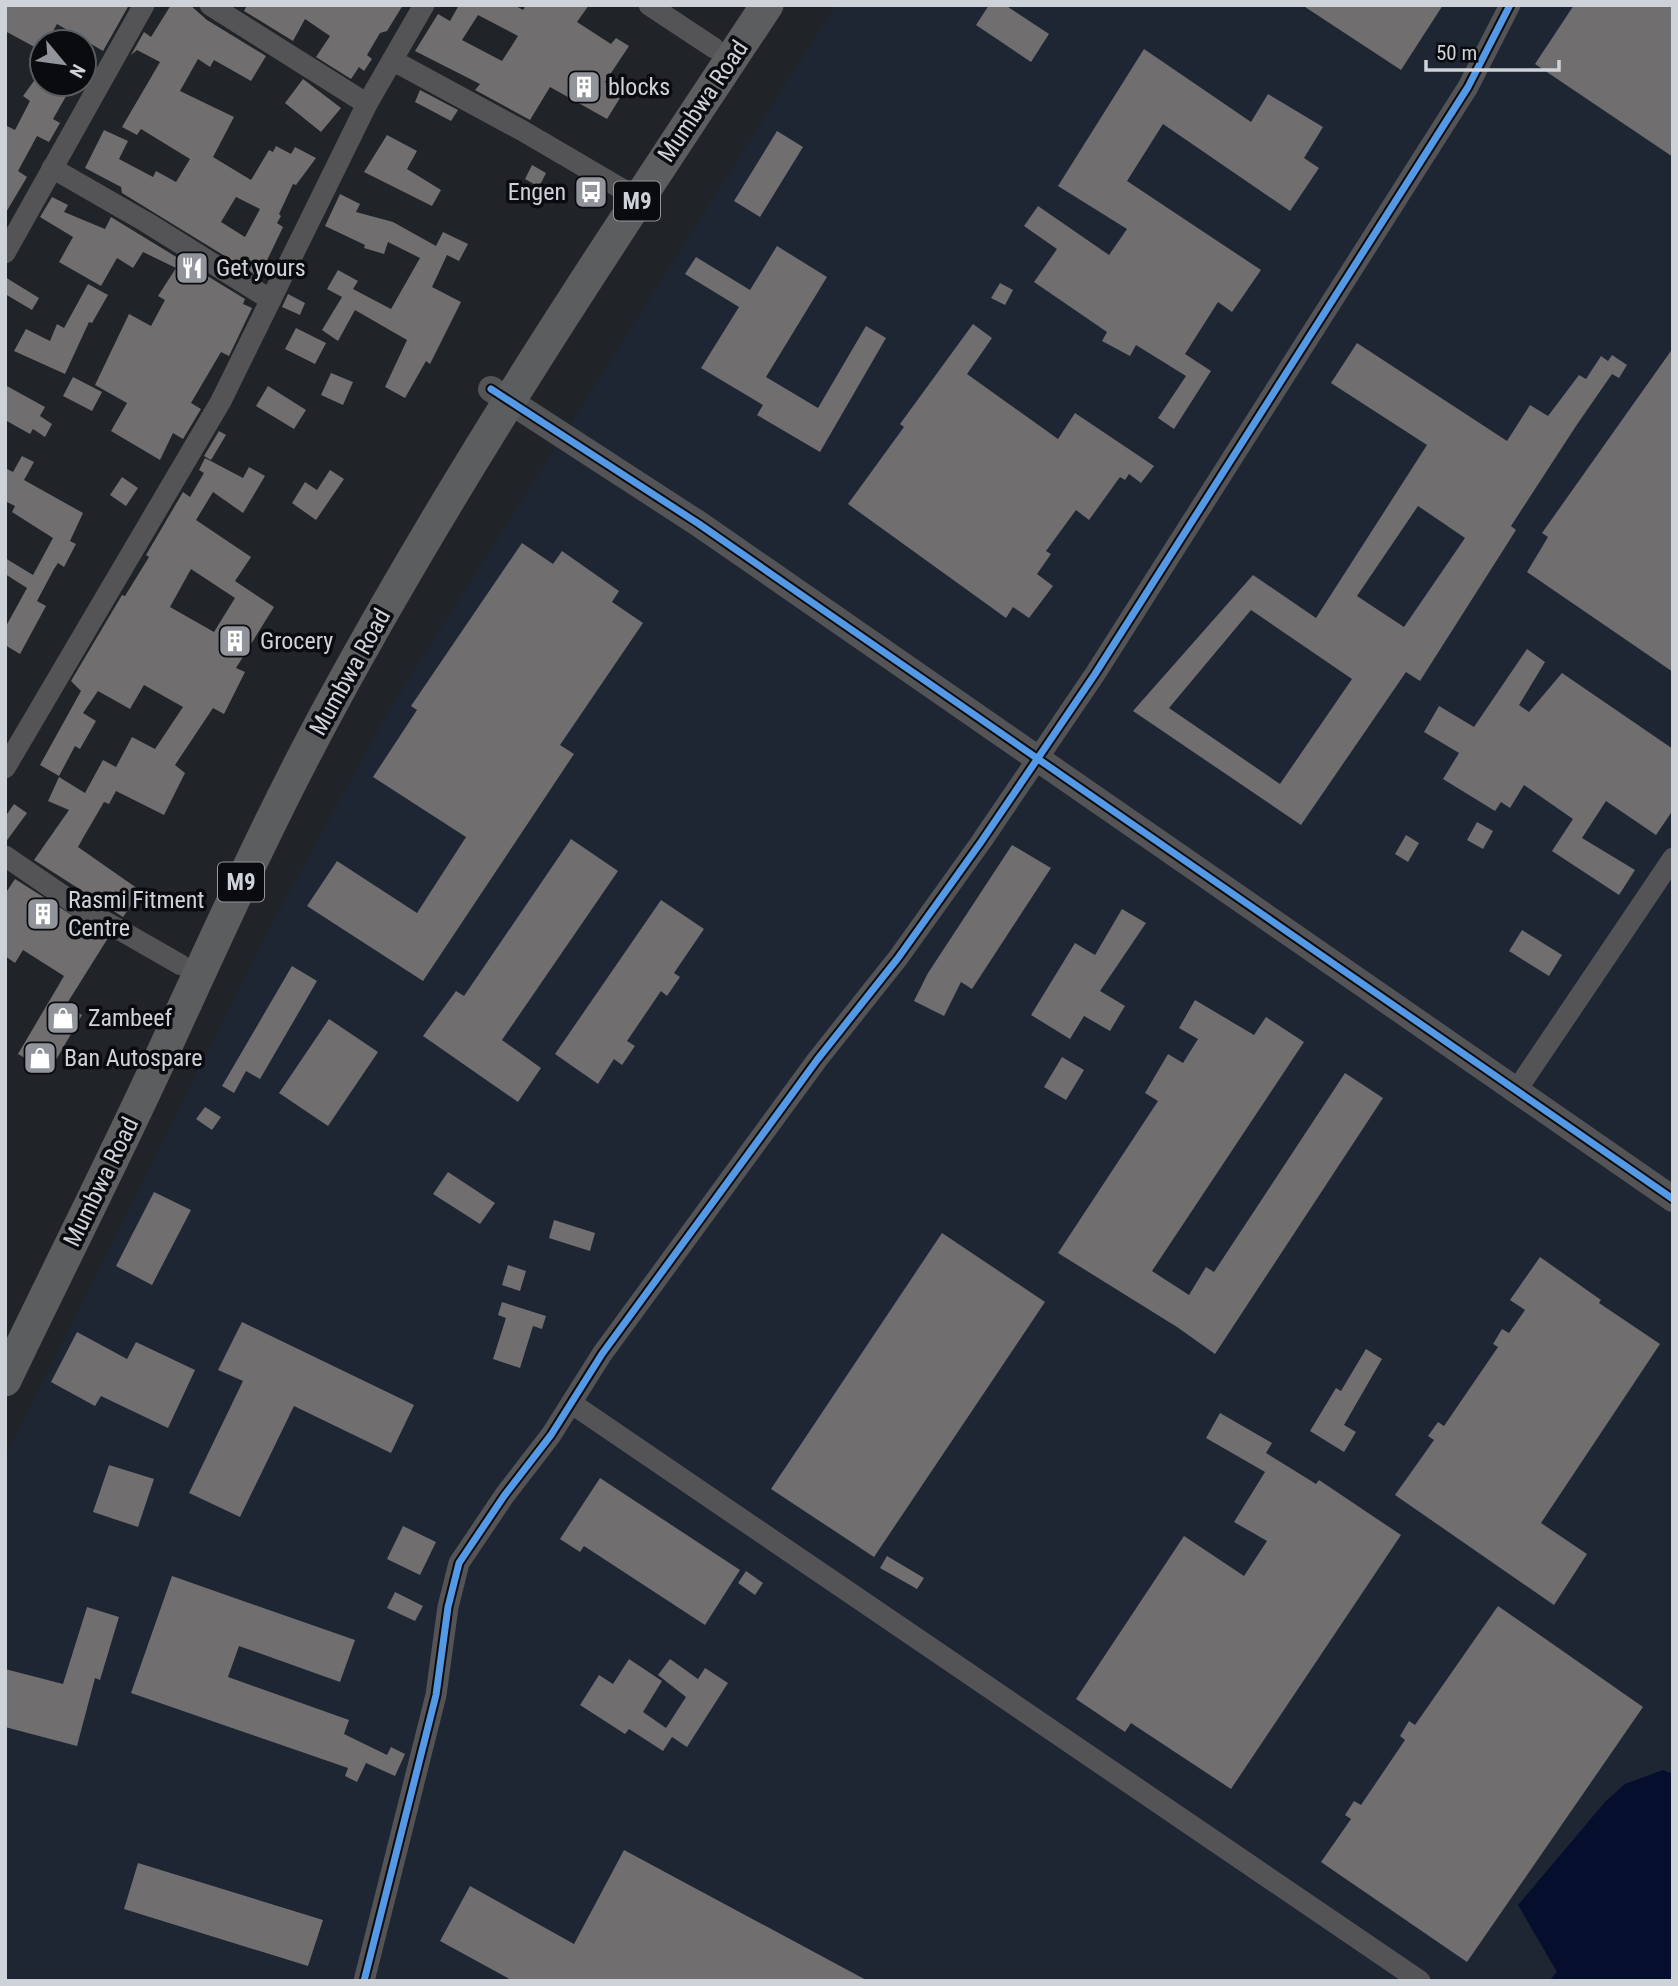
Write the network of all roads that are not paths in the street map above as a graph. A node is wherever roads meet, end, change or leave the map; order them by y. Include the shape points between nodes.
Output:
1 (144, 5) edge
2 (210, 5) edge
3 (424, 5) edge
4 (649, 5) edge
5 (742, 5) edge
6 (767, 5) edge
7 (1510, 5) edge
8 (713, 48) junction
9 (391, 60) junction
10 (367, 104) junction
11 (52, 168) junction
12 (629, 194) junction
13 (5, 253) edge
14 (271, 300) junction
15 (500, 394) junction
16 (1038, 758) junction
17 (5, 768) edge
18 (5, 856) edge
19 (1673, 858) edge
20 (181, 965) junction
21 (1516, 1091) junction
22 (1673, 1199) edge
23 (5, 1336) edge
24 (5, 1381) edge
25 (571, 1403) junction
26 (364, 1981) edge
27 (1420, 1981) edge

1 - 11 street
2 - 10 street
3 - 9 street
4 - 8 street
5 - 8 main road, Mumbwa Road / M9
6 - 12 main road, Mumbwa Road / M9
7 - 16 street via 1468,87
8 - 12 main road, Mumbwa Road / M9
9 - 10 street
9 - 12 street
10 - 14 street
11 - 13 street
11 - 14 street
12 - 15 main road, Mumbwa Road / M9
14 - 17 street via 221,401
15 - 16 street via 699,524
15 - 20 main road, Mumbwa Road / M9 via 365,597 275,765
15 - 24 main road, Mumbwa Road / M9 via 306,752 204,957 154,1073
16 - 21 street
16 - 25 street via 898,958 817,1060
18 - 20 street via 78,906
19 - 21 street
20 - 23 main road, Mumbwa Road / M9
21 - 22 street
25 - 26 street via 459,1563 436,1695
25 - 27 street

